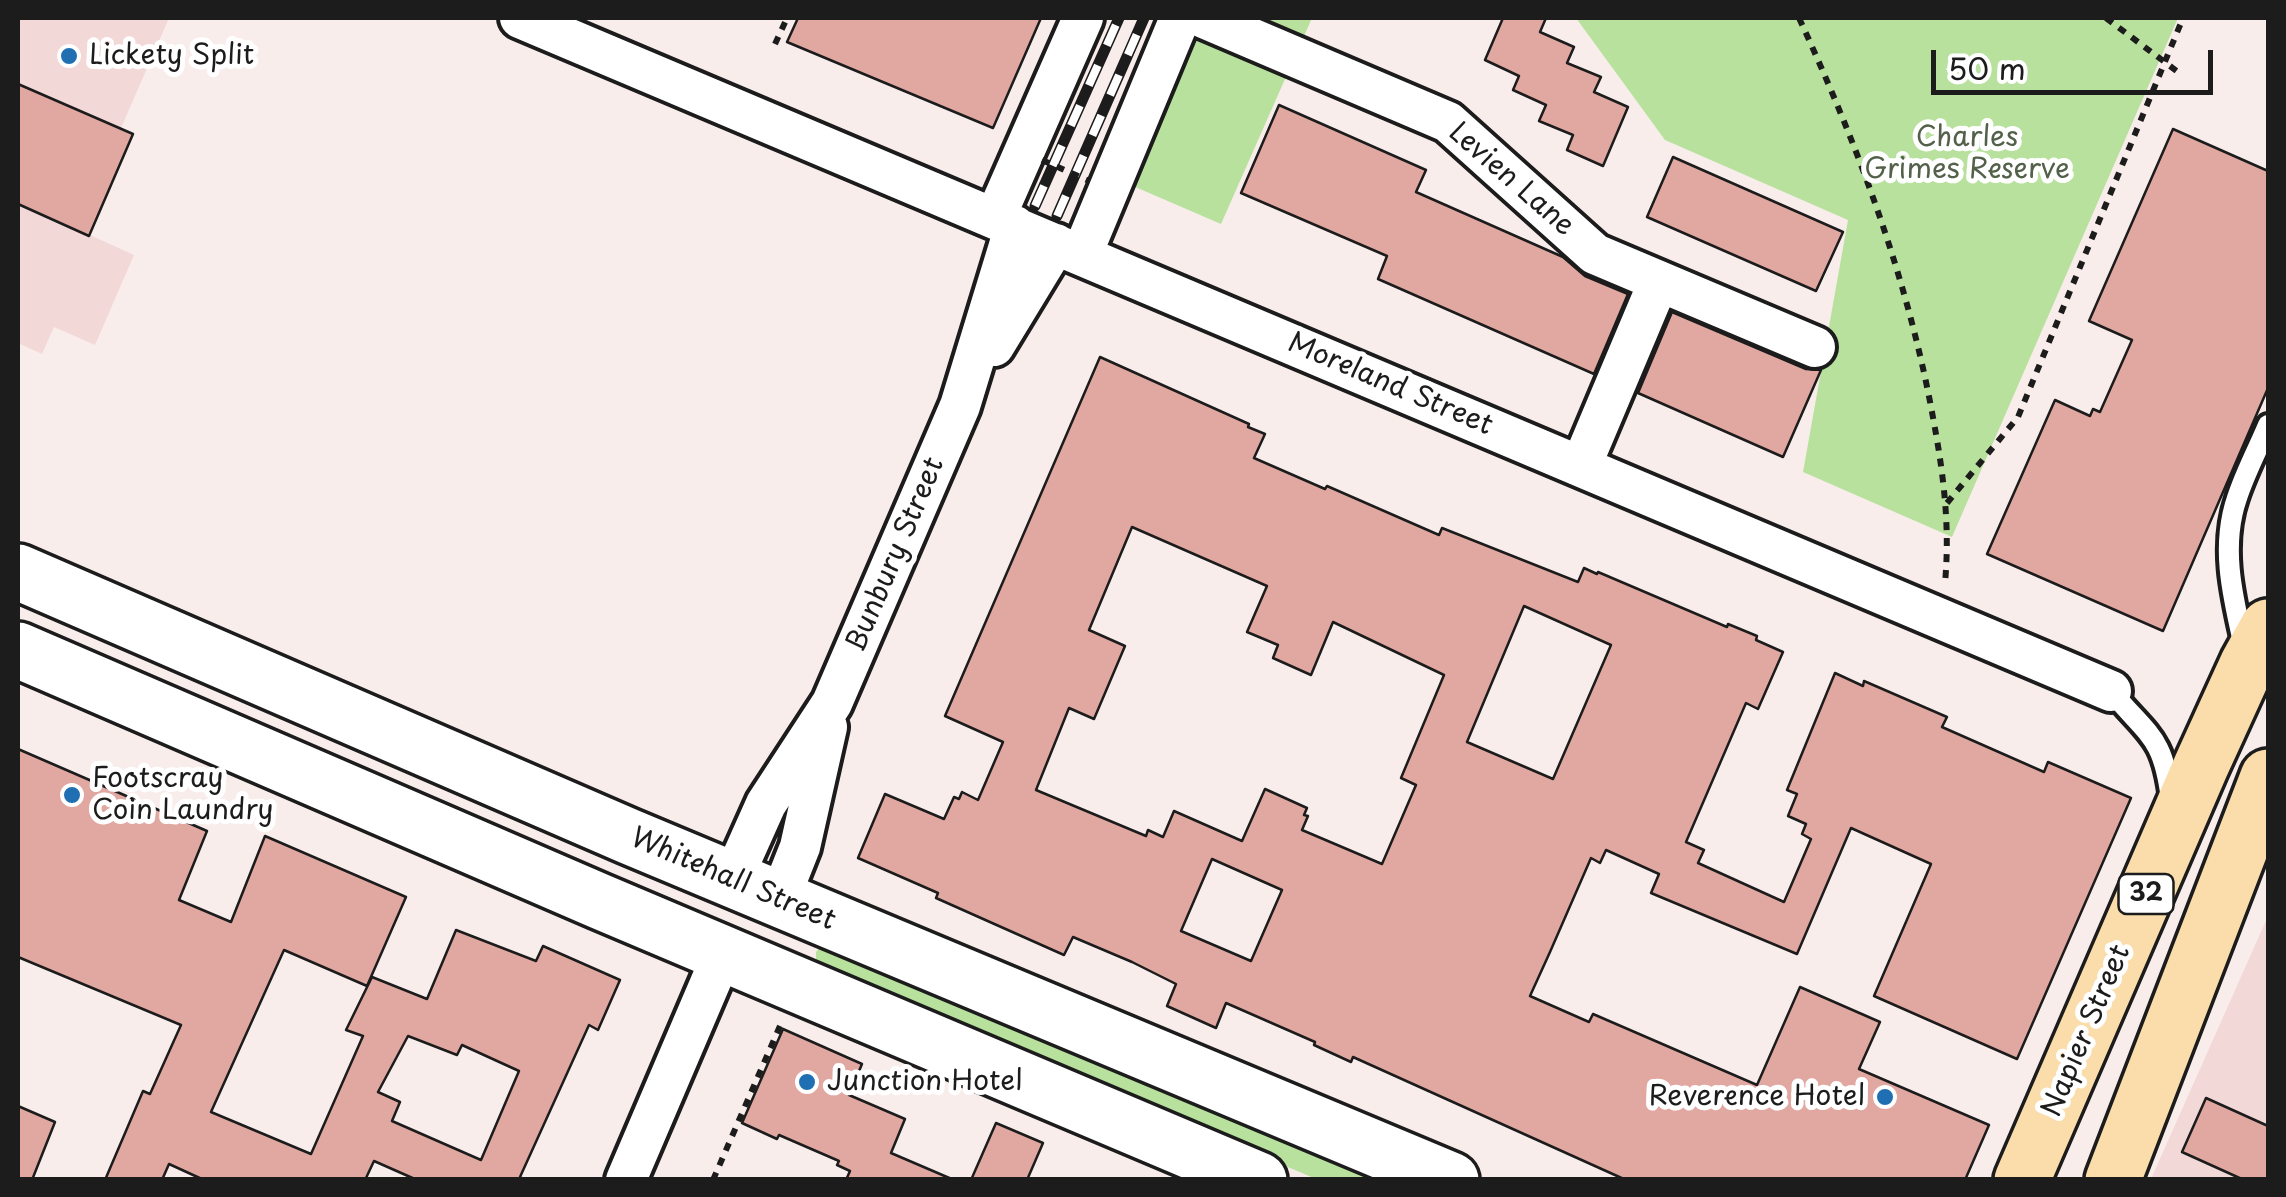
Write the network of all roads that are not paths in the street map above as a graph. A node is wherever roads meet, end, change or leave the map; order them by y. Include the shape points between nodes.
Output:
1 (520, 18) edge
2 (1083, 18) edge
3 (1180, 18) edge
4 (1204, 18) edge
5 (1005, 222) junction
6 (1069, 249) junction
7 (1659, 281) junction
8 (1815, 347) dead end
9 (960, 406) junction
10 (2268, 425) edge
11 (1581, 466) junction
12 (18, 572) edge
13 (2258, 645) edge
14 (18, 650) edge
15 (2110, 691) joint
16 (2268, 722) edge
17 (2268, 777) edge
18 (2173, 832) junction
19 (755, 890) junction
20 (723, 952) junction
21 (626, 1180) edge
22 (1259, 1180) edge
23 (1451, 1180) edge
24 (2022, 1180) edge
25 (2113, 1180) edge

1 - 5 street, Moreland Street
2 - 5 street, Bunbury Street
3 - 6 street, Bunbury Street
4 - 7 street, Levien Lane via 1448,122 1595,254
5 - 6 street, Moreland Street
5 - 9 street, Bunbury Street
6 - 9 street, Bunbury Street
6 - 11 street, Moreland Street
7 - 8 street, Levien Lane
7 - 11 street
9 - 19 street, Bunbury Street via 832,703 760,816
10 - 13 lane via 2237,498 2229,541 2232,586
11 - 15 street, Moreland Street
12 - 19 main road, Whitehall Street
13 - 16 main road
13 - 18 main road, Napier Street / 32
14 - 20 main road
15 - 18 lane, Moreland Street via 2160,748
17 - 25 main road, 32
18 - 24 main road, Napier Street / 32
19 - 20 main road, Bunbury Street
19 - 23 main road, Whitehall Street
20 - 21 street, Bunbury Street
20 - 22 main road

